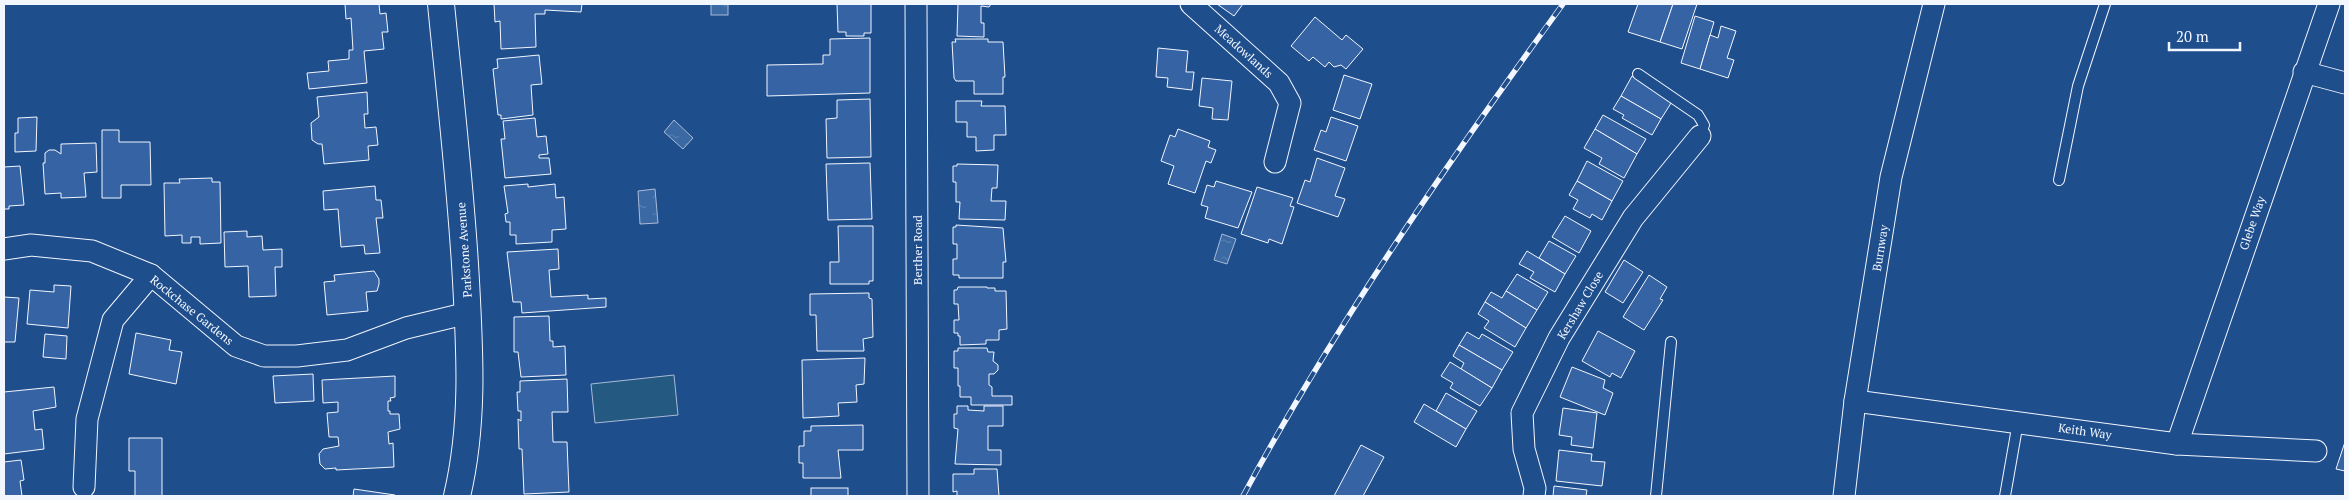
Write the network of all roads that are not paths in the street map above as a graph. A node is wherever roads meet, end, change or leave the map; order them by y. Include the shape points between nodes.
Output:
1 (442, 4) edge
2 (916, 4) edge
3 (1191, 4) edge
4 (1934, 4) edge
5 (2105, 4) edge
6 (2329, 4) edge
7 (2304, 72) junction
8 (1638, 74) dead end
9 (2345, 83) edge
10 (1700, 136) joint
11 (1275, 162) dead end
12 (2059, 180) dead end
13 (4, 249) edge
14 (150, 275) junction
15 (468, 312) junction
16 (1670, 342) dead end
17 (1855, 401) junction
18 (2018, 422) junction
19 (2177, 444) junction
20 (2316, 451) dead end
21 (84, 487) dead end
22 (457, 496) edge
23 (918, 496) edge
24 (1534, 496) edge
25 (1656, 496) edge
26 (1844, 496) edge
27 (2004, 496) edge

1 - 15 street, Parkstone Avenue via 463,223
2 - 23 street, Berther Road
3 - 11 street, Meadowlands via 1279,82 1290,103
4 - 17 street, Burnway via 1891,178
5 - 12 lane via 2078,86
6 - 7 street, Glebe Way
7 - 9 street
7 - 19 street, Glebe Way
8 - 10 lane via 1698,115 1704,125
10 - 24 street, Kershaw Close via 1633,218 1559,338 1522,413 1524,449 1535,488
13 - 14 street, Rockchase Gardens via 31,245 92,251
14 - 15 street, Rockchase Gardens via 236,346 264,356 347,350 406,328
14 - 21 street via 113,320 87,419
15 - 22 street, Parkstone Avenue via 471,402 466,458
16 - 25 lane
17 - 18 street, Keith Way
17 - 26 street, Burnway
18 - 19 street, Keith Way
18 - 27 lane
19 - 20 street, Keith Way

